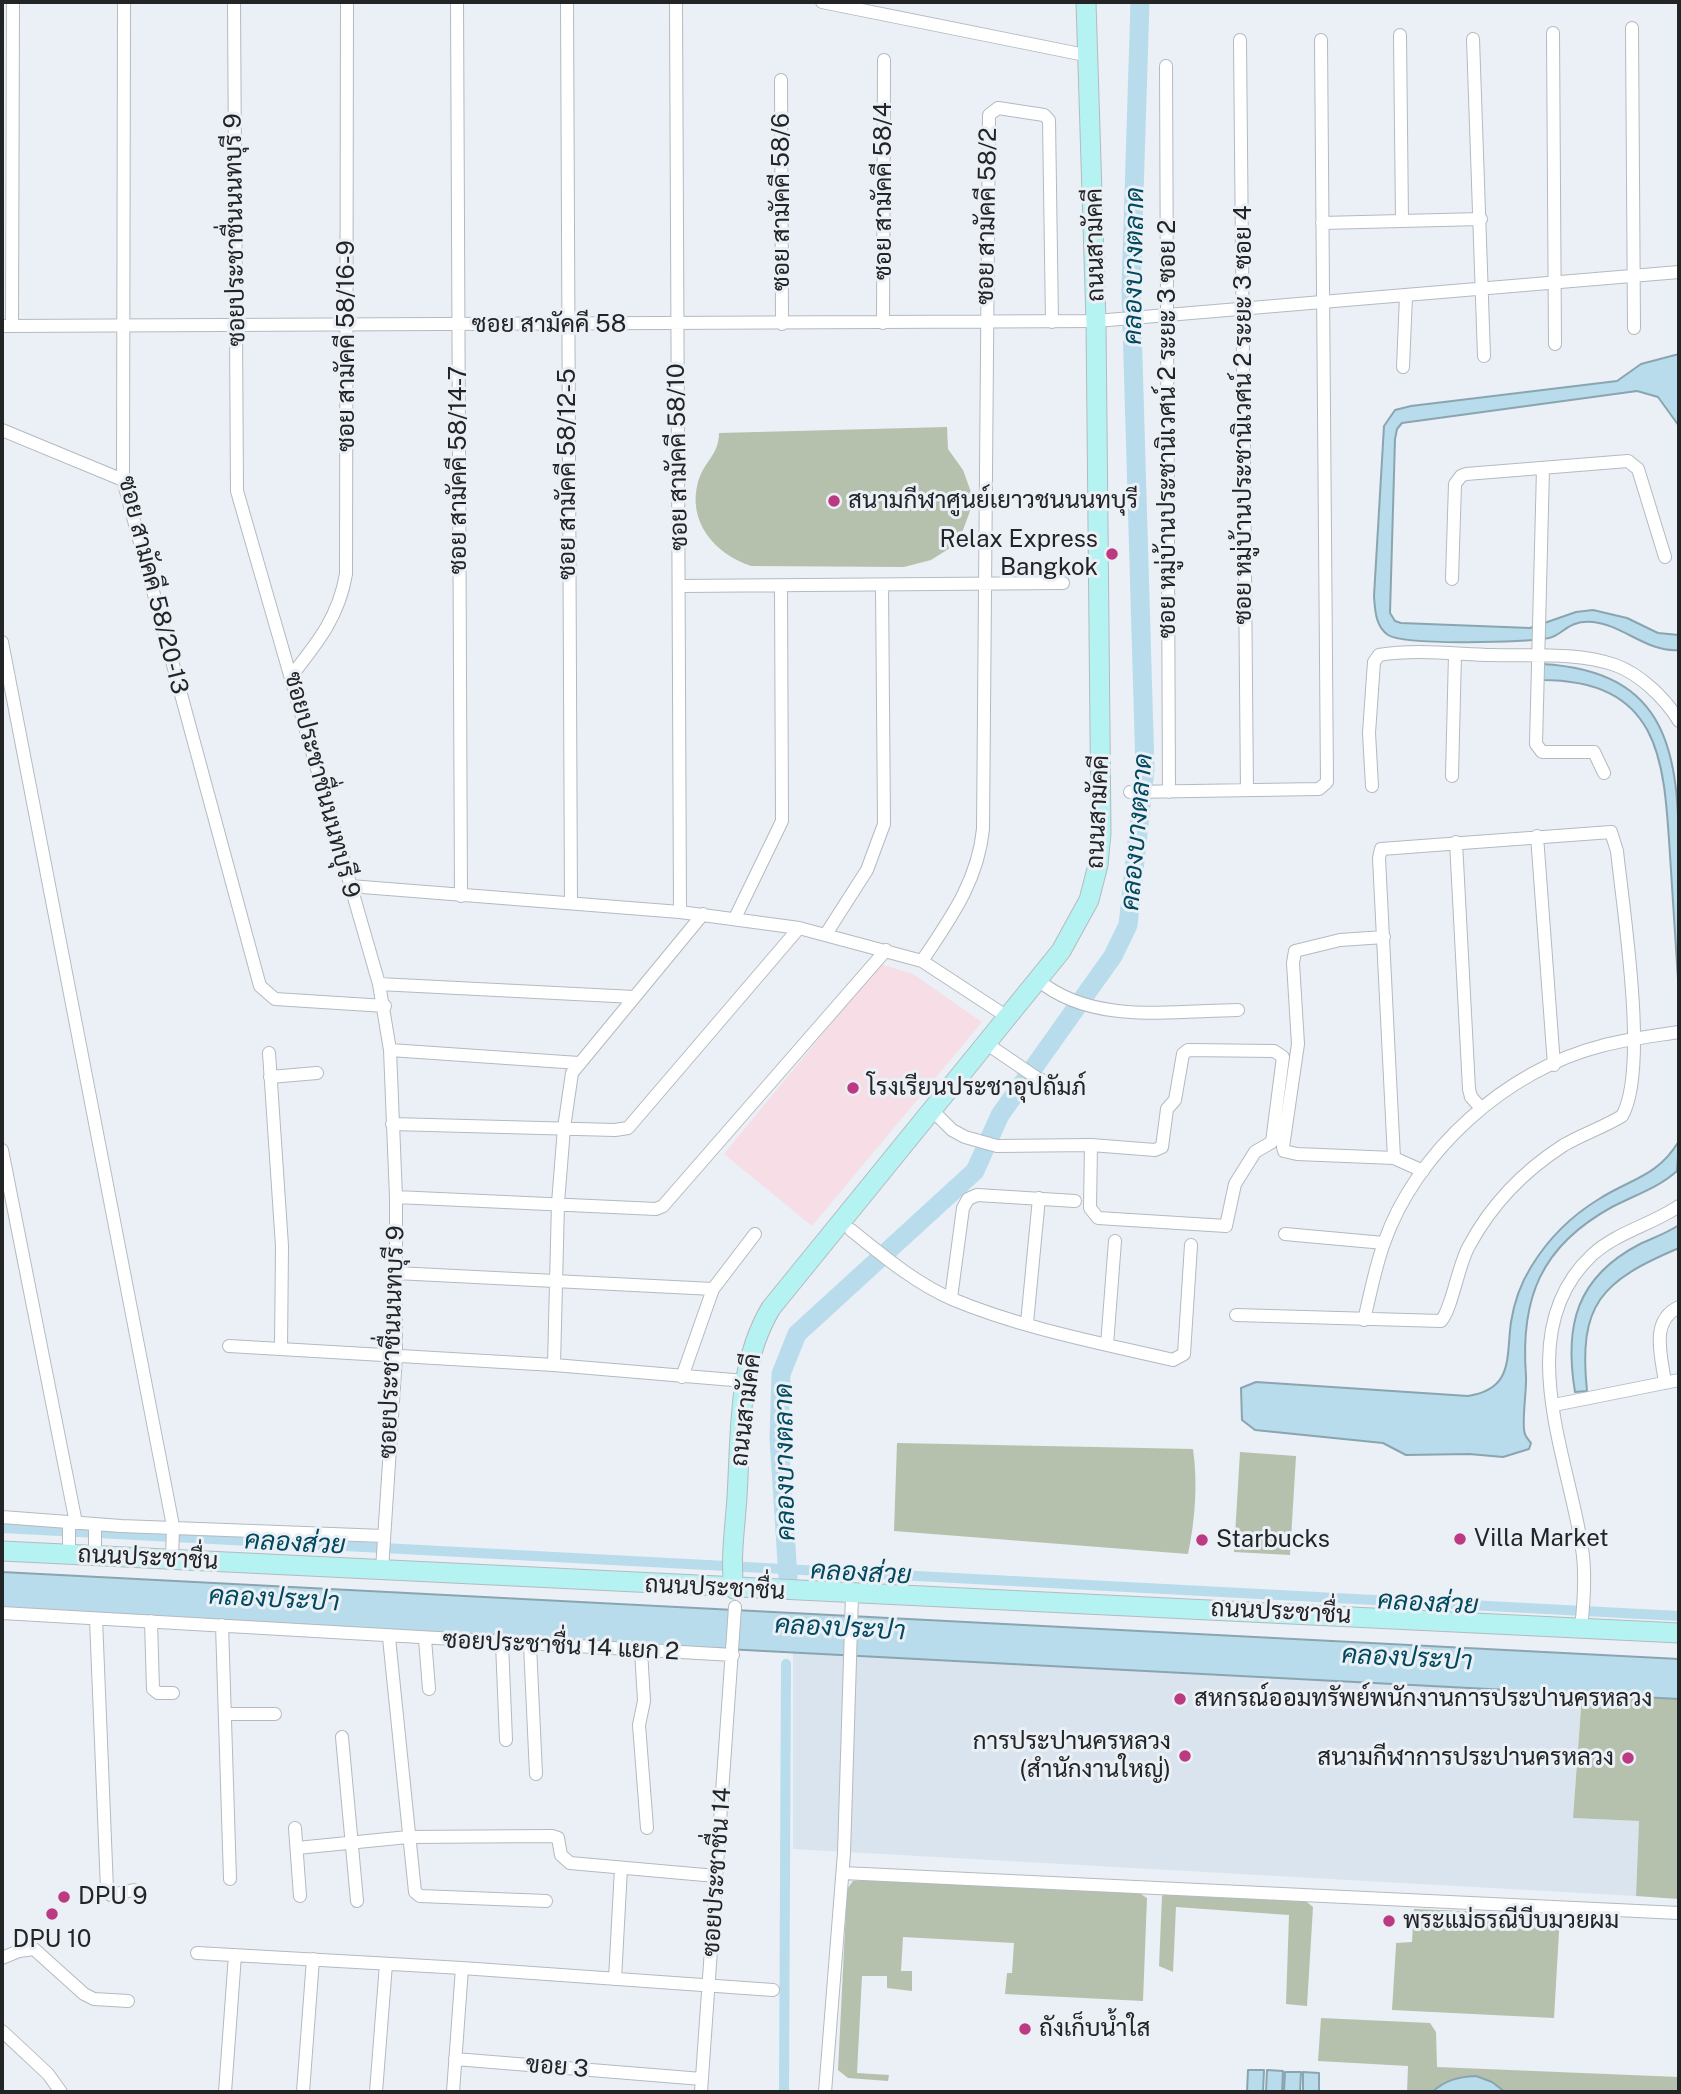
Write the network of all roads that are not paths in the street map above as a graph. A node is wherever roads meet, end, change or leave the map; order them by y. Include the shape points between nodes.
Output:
1 (13, 2) edge
2 (124, 2) edge
3 (234, 2) edge
4 (347, 2) edge
5 (457, 2) edge
6 (567, 2) edge
7 (676, 2) edge
8 (822, 2) edge
9 (1086, 2) edge
10 (1632, 28) dead end
11 (1553, 33) dead end
12 (1400, 35) dead end
13 (1473, 39) dead end
14 (1240, 40) dead end
15 (1321, 40) dead end
16 (1090, 55) junction
17 (884, 60) dead end
18 (1166, 66) dead end
19 (781, 80) dead end
20 (1481, 219) junction
21 (1402, 221) junction
22 (1322, 223) junction
23 (1679, 272) edge
24 (1634, 276) junction
25 (1555, 283) junction
26 (1482, 288) junction
27 (1406, 296) junction
28 (1325, 302) junction
29 (1244, 309) junction
30 (1167, 314) junction
31 (1096, 321) junction
32 (1052, 322) junction
33 (883, 323) junction
34 (985, 323) junction
35 (677, 324) junction
36 (782, 324) junction
37 (568, 325) junction
38 (7, 326) edge
39 (123, 326) junction
40 (236, 326) junction
41 (348, 326) junction
42 (458, 326) junction
43 (1634, 328) dead end
44 (1555, 344) dead end
45 (1484, 356) dead end
46 (1403, 367) dead end
47 (2, 430) edge
48 (1543, 469) junction
49 (123, 480) junction
50 (1665, 558) dead end
51 (1452, 579) dead end
52 (985, 583) junction
53 (1063, 583) dead end
54 (882, 585) junction
55 (680, 586) junction
56 (781, 586) junction
57 (2, 642) edge
58 (1455, 654) junction
59 (1539, 656) junction
60 (292, 675) junction
61 (1679, 721) edge
62 (1604, 773) dead end
63 (1452, 776) dead end
64 (1372, 786) dead end
65 (1247, 790) junction
66 (1130, 792) dead end
67 (1169, 792) junction
68 (1537, 836) junction
69 (1456, 842) junction
70 (349, 886) junction
71 (461, 897) junction
72 (571, 904) junction
73 (680, 912) junction
74 (703, 915) junction
75 (735, 918) junction
76 (799, 928) junction
77 (826, 934) junction
78 (1384, 937) junction
79 (887, 950) junction
80 (922, 961) junction
81 (1038, 981) junction
82 (379, 984) junction
83 (634, 998) junction
84 (385, 1006) junction
85 (1238, 1010) dead end
86 (1009, 1018) junction
87 (1679, 1032) edge
88 (1635, 1039) junction
89 (987, 1044) junction
90 (390, 1050) junction
91 (269, 1053) dead end
92 (579, 1063) junction
93 (1554, 1065) junction
94 (317, 1073) dead end
95 (270, 1077) junction
96 (1055, 1086) dead end
97 (1481, 1108) junction
98 (932, 1110) junction
99 (391, 1124) junction
100 (564, 1128) junction
101 (1091, 1145) junction
102 (2, 1150) edge
103 (1394, 1158) junction
104 (1423, 1171) junction
105 (396, 1197) junction
106 (1039, 1198) junction
107 (1075, 1201) dead end
108 (558, 1203) junction
109 (1679, 1206) edge
110 (851, 1230) dead end
111 (755, 1234) dead end
112 (1285, 1234) dead end
113 (1115, 1241) dead end
114 (1384, 1243) junction
115 (1191, 1245) dead end
116 (396, 1273) junction
117 (555, 1281) junction
118 (713, 1289) junction
119 (951, 1298) junction
120 (1679, 1307) edge
121 (1236, 1315) dead end
122 (1364, 1320) junction
123 (1027, 1323) junction
124 (1107, 1345) junction
125 (229, 1346) dead end
126 (281, 1349) junction
127 (396, 1356) junction
128 (554, 1365) junction
129 (682, 1377) junction
130 (1679, 1380) edge
131 (745, 1381) junction
132 (1665, 1383) junction
133 (1554, 1405) junction
134 (2, 1517) edge
135 (71, 1524) junction
136 (173, 1528) junction
137 (95, 1537) junction
138 (384, 1538) junction
139 (69, 1548) junction
140 (2, 1551) edge
141 (172, 1554) junction
142 (382, 1564) junction
143 (734, 1591) junction
144 (852, 1602) junction
145 (2, 1613) edge
146 (96, 1619) junction
147 (151, 1620) junction
148 (1581, 1623) junction
149 (222, 1625) junction
150 (1679, 1633) edge
151 (389, 1637) junction
152 (425, 1639) junction
153 (502, 1643) junction
154 (530, 1645) junction
155 (641, 1650) junction
156 (733, 1653) junction
157 (429, 1689) dead end
158 (173, 1693) dead end
159 (226, 1714) junction
160 (275, 1714) dead end
161 (342, 1737) dead end
162 (506, 1740) dead end
163 (536, 1774) dead end
164 (295, 1828) dead end
165 (647, 1828) dead end
166 (408, 1837) junction
167 (354, 1841) junction
168 (297, 1847) junction
169 (621, 1868) junction
170 (843, 1873) junction
171 (716, 1876) junction
172 (230, 1879) dead end
173 (134, 1890) dead end
174 (300, 1896) dead end
175 (357, 1901) dead end
176 (545, 1901) dead end
177 (1679, 1913) edge
178 (197, 1953) dead end
179 (235, 1955) junction
180 (2, 1958) edge
181 (313, 1959) junction
182 (386, 1964) junction
183 (462, 1968) junction
184 (615, 1979) junction
185 (708, 1986) junction
186 (773, 1990) dead end
187 (128, 2001) dead end
188 (2, 2031) edge
189 (455, 2059) junction
190 (701, 2086) edge
191 (61, 2092) edge
192 (225, 2092) edge
193 (303, 2092) edge
194 (376, 2092) edge
195 (453, 2092) edge
196 (825, 2092) edge

1 - 38 street
2 - 39 street, ซอย สามัคคี 58/20-13
3 - 40 street, ซอยประชาชื่นนนทบุรี 9
4 - 41 street, ซอย สามัคคี 58/16-9
5 - 42 street, ซอย สามัคคี 58/14-7
6 - 37 street, ซอย สามัคคี 58/12-5
7 - 35 street, ซอย สามัคคี 58/10
8 - 16 street
9 - 16 main road, ถนนสามัคคี
10 - 24 street
11 - 25 street
12 - 21 street
13 - 20 street
14 - 29 street, ซอย หมู่บ้านประชานิเวศน์ 2 ระยะ 3 ซอย 4
15 - 22 street
16 - 31 main road, ถนนสามัคคี
17 - 33 street, ซอย สามัคคี 58/4
18 - 30 street, ซอย หมู่บ้านประชานิเวศน์ 2 ระยะ 3 ซอย 2
19 - 36 street, ซอย สามัคคี 58/6
20 - 21 street
20 - 26 street
21 - 22 street
22 - 28 street
23 - 24 street, ซอย สามัคคี 58
24 - 25 street, ซอย สามัคคี 58
24 - 43 street
25 - 26 street, ซอย สามัคคี 58
25 - 44 street
26 - 27 street, ซอย สามัคคี 58
26 - 45 street
27 - 28 street, ซอย สามัคคี 58
27 - 46 street
28 - 29 street, ซอย สามัคคี 58
28 - 65 street via 1327,782 1319,789
29 - 30 street, ซอย สามัคคี 58
29 - 65 street, ซอย หมู่บ้านประชานิเวศน์ 2 ระยะ 3 ซอย 4
30 - 31 street, ซอย สามัคคี 58
30 - 67 street, ซอย หมู่บ้านประชานิเวศน์ 2 ระยะ 3 ซอย 2
31 - 32 street, ซอย สามัคคี 58
31 - 81 main road, ถนนสามัคคี via 1099,855 1096,880 1082,917
32 - 34 street, ซอย สามัคคี 58
32 - 34 street, ซอย สามัคคี 58/2 via 1049,120 1044,115 1005,108 989,115
33 - 34 street, ซอย สามัคคี 58
33 - 36 street, ซอย สามัคคี 58
34 - 52 street, ซอย สามัคคี 58/2
35 - 36 street, ซอย สามัคคี 58
35 - 37 street, ซอย สามัคคี 58
35 - 55 street, ซอย สามัคคี 58/10
37 - 42 street, ซอย สามัคคี 58
37 - 72 street, ซอย สามัคคี 58/12-5
38 - 39 street, ซอย สามัคคี 58
39 - 40 street, ซอย สามัคคี 58
39 - 49 street, ซอย สามัคคี 58/20-13
40 - 41 street, ซอย สามัคคี 58
40 - 60 street, ซอยประชาชื่นนนทบุรี 9 via 237,491
41 - 42 street, ซอย สามัคคี 58
41 - 60 street, ซอย สามัคคี 58/16-9 via 346,574 328,631
42 - 71 street, ซอย สามัคคี 58/14-7
47 - 49 street
48 - 50 street via 1623,461 1639,469
48 - 51 street via 1466,474 1457,479
48 - 59 street
49 - 84 street, ซอย สามัคคี 58/20-13 via 260,986 275,999
52 - 53 street
52 - 54 street
52 - 80 street, ซอย สามัคคี 58/2 via 981,847 968,889
54 - 56 street
54 - 77 street via 884,824 867,870
55 - 56 street
55 - 73 street, ซอย สามัคคี 58/10
56 - 75 street via 782,821
57 - 136 street
58 - 59 street
58 - 63 street
58 - 64 street via 1376,656 1369,733
59 - 61 street via 1576,657 1617,666 1655,691
59 - 62 street via 1538,748 1550,753 1594,752
60 - 70 street, ซอยประชาชื่นนนทบุรี 9
65 - 67 street
66 - 67 street
68 - 69 street
68 - 88 street via 1611,831 1617,851
68 - 93 street
69 - 78 street via 1381,849
69 - 97 street via 1469,1088
70 - 71 street
70 - 82 street, ซอยประชาชื่นนนทบุรี 9
71 - 72 street
72 - 73 street
73 - 74 street
74 - 75 street
74 - 83 street
75 - 76 street
76 - 77 street
76 - 100 street via 628,1128
77 - 79 street
78 - 103 street
78 - 103 street via 1340,940 1296,951 1298,1044 1283,1147 1297,1154
79 - 80 street
79 - 108 street via 663,1206
80 - 86 street
81 - 85 street via 1055,994 1088,1007
81 - 86 main road, ถนนสามัคคี
82 - 83 street
82 - 84 street, ซอยประชาชื่นนนทบุรี 9
83 - 92 street
84 - 90 street, ซอยประชาชื่นนนทบุรี 9
86 - 89 main road, ถนนสามัคคี
87 - 88 street
88 - 93 street via 1599,1046
88 - 122 street via 1630,1097 1622,1116 1565,1145 1501,1199 1467,1249 1441,1321
89 - 96 street
89 - 98 main road, ถนนสามัคคี
90 - 92 street
90 - 99 street, ซอยประชาชื่นนนทบุรี 9
91 - 95 street
92 - 100 street via 572,1073
93 - 97 street via 1531,1074
94 - 95 street
95 - 126 street via 282,1246
97 - 104 street via 1441,1146
98 - 101 street via 965,1138 997,1146
98 - 131 main road, ถนนสามัคคี via 771,1308 755,1339
99 - 100 street
99 - 105 street, ซอยประชาชื่นนนทบุรี 9
100 - 108 street
101 - 101 street via 1090,1208 1098,1218 1226,1226 1235,1184 1255,1152 1272,1142 1283,1057 1274,1051 1188,1050 1182,1054 1175,1100 1167,1109 1162,1147
102 - 135 street
103 - 104 street
104 - 114 street via 1394,1217
105 - 108 street
105 - 116 street, ซอยประชาชื่นนนทบุรี 9
106 - 107 street
106 - 119 street via 977,1195 968,1199
106 - 123 street
108 - 117 street
109 - 133 street via 1607,1243 1571,1279 1550,1337
110 - 119 street
111 - 118 street
112 - 114 street
113 - 124 street
114 - 122 street
115 - 124 street via 1184,1354 1173,1360
116 - 117 street
116 - 127 street, ซอยประชาชื่นนนทบุรี 9
117 - 118 street
117 - 128 street
118 - 129 street
119 - 123 street
120 - 132 street via 1661,1325
121 - 122 street
123 - 124 street
125 - 126 street
126 - 127 street
127 - 128 street
127 - 138 street, ซอยประชาชื่นนนทบุรี 9
128 - 129 street
129 - 131 street
130 - 132 street
131 - 143 main road, ถนนสามัคคี
132 - 133 street
133 - 148 street via 1582,1550
134 - 135 street
135 - 137 street
135 - 139 street
136 - 137 street
136 - 138 street
136 - 141 street
137 - 139 main road, ถนนประชาชื่น
137 - 141 main road, ถนนประชาชื่น
138 - 142 street, ซอยประชาชื่นนนทบุรี 9
139 - 140 main road, ถนนประชาชื่น
141 - 142 main road, ถนนประชาชื่น
142 - 143 main road, ถนนประชาชื่น
143 - 144 main road, ถนนประชาชื่น
143 - 156 street, ซอยประชาชื่น 14
144 - 148 main road, ถนนประชาชื่น via 1230,1609
144 - 170 street
145 - 146 street, ซอยประชาชื่น 14 แยก 2
146 - 147 street, ซอยประชาชื่น 14 แยก 2
146 - 173 street via 107,1889 111,1895
147 - 149 street, ซอยประชาชื่น 14 แยก 2
147 - 158 street via 153,1689
148 - 150 main road, ถนนประชาชื่น
149 - 151 street, ซอยประชาชื่น 14 แยก 2
149 - 159 street
151 - 152 street, ซอยประชาชื่น 14 แยก 2
151 - 166 street
152 - 153 street, ซอยประชาชื่น 14 แยก 2
152 - 157 street
153 - 154 street, ซอยประชาชื่น 14 แยก 2
153 - 162 street
154 - 155 street, ซอยประชาชื่น 14 แยก 2
154 - 163 street
155 - 156 street, ซอยประชาชื่น 14 แยก 2
155 - 165 street via 644,1701 639,1725
156 - 171 street, ซอยประชาชื่น 14
159 - 160 street
159 - 172 street
161 - 167 street
164 - 168 street
166 - 167 street
166 - 169 street via 552,1836 561,1843 564,1861
166 - 176 street via 413,1886 420,1896
167 - 168 street
167 - 175 street
168 - 174 street
169 - 171 street
169 - 184 street
170 - 177 street
170 - 196 street
171 - 185 street, ซอยประชาชื่น 14
178 - 179 street
179 - 181 street
179 - 192 street
180 - 187 street via 34,1950 84,1994
181 - 182 street
181 - 193 street
182 - 183 street
182 - 194 street
183 - 184 street
183 - 189 street
184 - 185 street
185 - 186 street
185 - 190 street, ซอยประชาชื่น 14
188 - 191 street
189 - 190 street, ขอย 3
189 - 195 street

